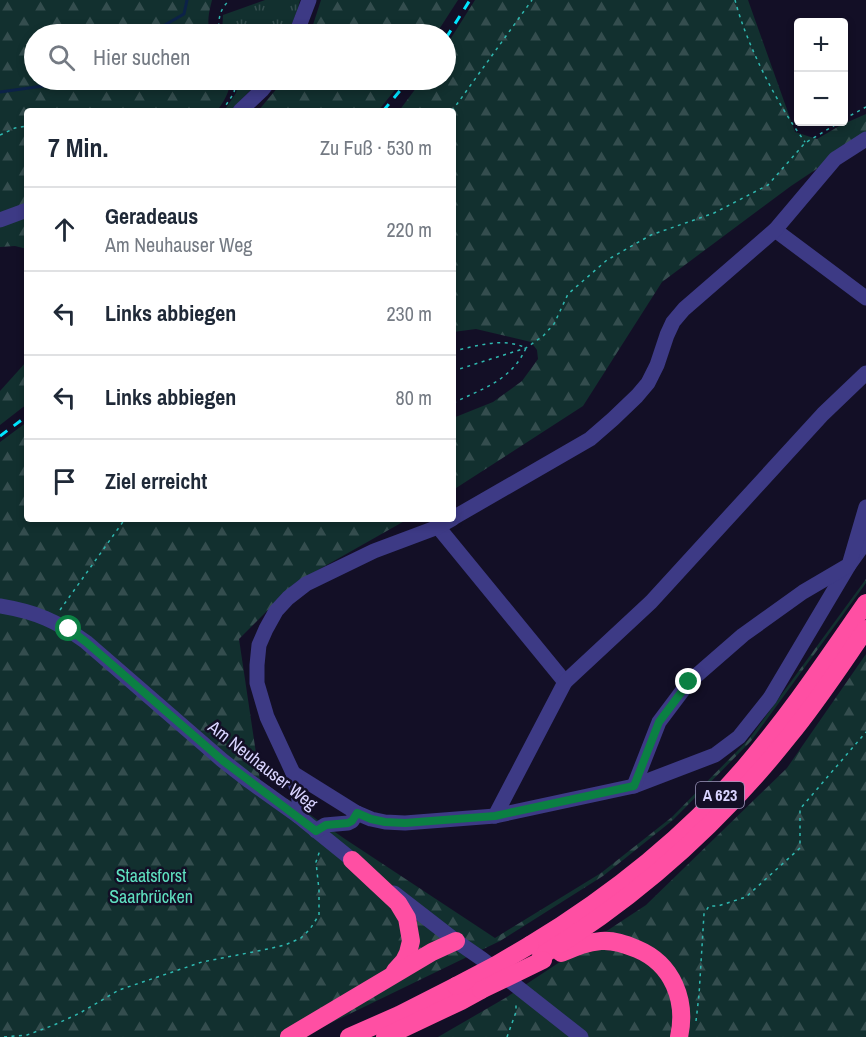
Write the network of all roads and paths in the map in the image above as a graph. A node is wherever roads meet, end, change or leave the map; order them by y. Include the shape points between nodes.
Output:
1 (230, 0) edge
2 (309, 0) edge
3 (532, 0) edge
4 (735, 0) edge
5 (219, 24) edge
6 (300, 24) edge
7 (234, 90) edge
8 (262, 90) edge
9 (866, 107) edge
10 (224, 108) edge
11 (243, 108) edge
12 (454, 108) edge
13 (848, 116) edge
14 (24, 126) edge
15 (833, 126) edge
16 (0, 135) edge
17 (866, 139) edge
18 (805, 143) junction
19 (24, 211) edge
20 (0, 220) edge
21 (776, 230) junction
22 (866, 298) edge
23 (526, 348) junction
24 (456, 350) edge
25 (456, 370) edge
26 (866, 373) edge
27 (456, 402) edge
28 (866, 507) edge
29 (456, 516) edge
30 (123, 522) edge
31 (446, 522) edge
32 (449, 522) edge
33 (866, 541) edge
34 (849, 565) junction
35 (866, 603) edge
36 (0, 606) edge
37 (53, 620) junction
38 (866, 628) edge
39 (565, 682) junction
40 (866, 732) edge
41 (293, 773) junction
42 (634, 786) junction
43 (357, 813) junction
44 (298, 816) junction
45 (495, 816) junction
46 (320, 834) junction
47 (352, 860) junction
48 (456, 940) junction
49 (538, 954) junction
50 (384, 980) junction
51 (519, 988) junction
52 (458, 994) junction
53 (695, 1027) dead end
54 (4, 1037) edge
55 (289, 1037) edge
56 (349, 1037) edge
57 (385, 1037) edge
58 (507, 1037) edge
59 (581, 1037) edge
60 (679, 1037) edge

1 - 5 path
2 - 6 street
3 - 12 path
4 - 18 path via 757,58
7 - 10 path
8 - 11 street
9 - 13 path
14 - 16 path
15 - 18 path
17 - 21 street via 835,159
18 - 23 path via 768,185 714,213 651,235 607,260 568,294 554,324
19 - 20 street
21 - 22 street
21 - 29 street via 684,309 673,322 648,382 613,419 590,439
23 - 24 path via 508,343
23 - 25 path
23 - 27 path via 521,360 497,382
26 - 39 street via 823,414 651,602
28 - 34 street
30 - 37 path
31 - 41 street via 306,584 276,611 259,645 257,683 267,717
32 - 39 street
33 - 34 street
34 - 42 street via 743,635 689,682 659,722
34 - 42 street via 770,698 739,737 715,755
35 - 49 highway, A 623 via 778,728 717,798
36 - 37 street, Am Neuhauser Weg
37 - 44 street, Am Neuhauser Weg via 86,642 222,760
38 - 49 highway, A 623 via 789,736 688,846 597,919
39 - 45 street
40 - 53 path via 800,809 800,848 746,897 709,906 704,914
41 - 43 street
41 - 44 street
42 - 45 street
43 - 45 street via 385,822 405,823
43 - 46 street via 348,823 326,825
44 - 46 street, Am Neuhauser Weg
46 - 47 street, Am Neuhauser Weg
46 - 54 path via 316,862 319,915 301,938 162,975 119,990 80,1013 27,1035
47 - 48 street, Am Neuhauser Weg
47 - 50 highway via 398,903 408,918 408,953
48 - 50 highway
48 - 51 street, Am Neuhauser Weg
49 - 52 highway, A 623, bridge via 481,990
49 - 52 highway, A 623, bridge via 496,965
49 - 60 highway via 602,941 644,952 670,975 677,990 681,1006
50 - 55 highway
51 - 58 path
51 - 59 street, Am Neuhauser Weg
52 - 56 highway, A 623
52 - 57 highway, A 623

